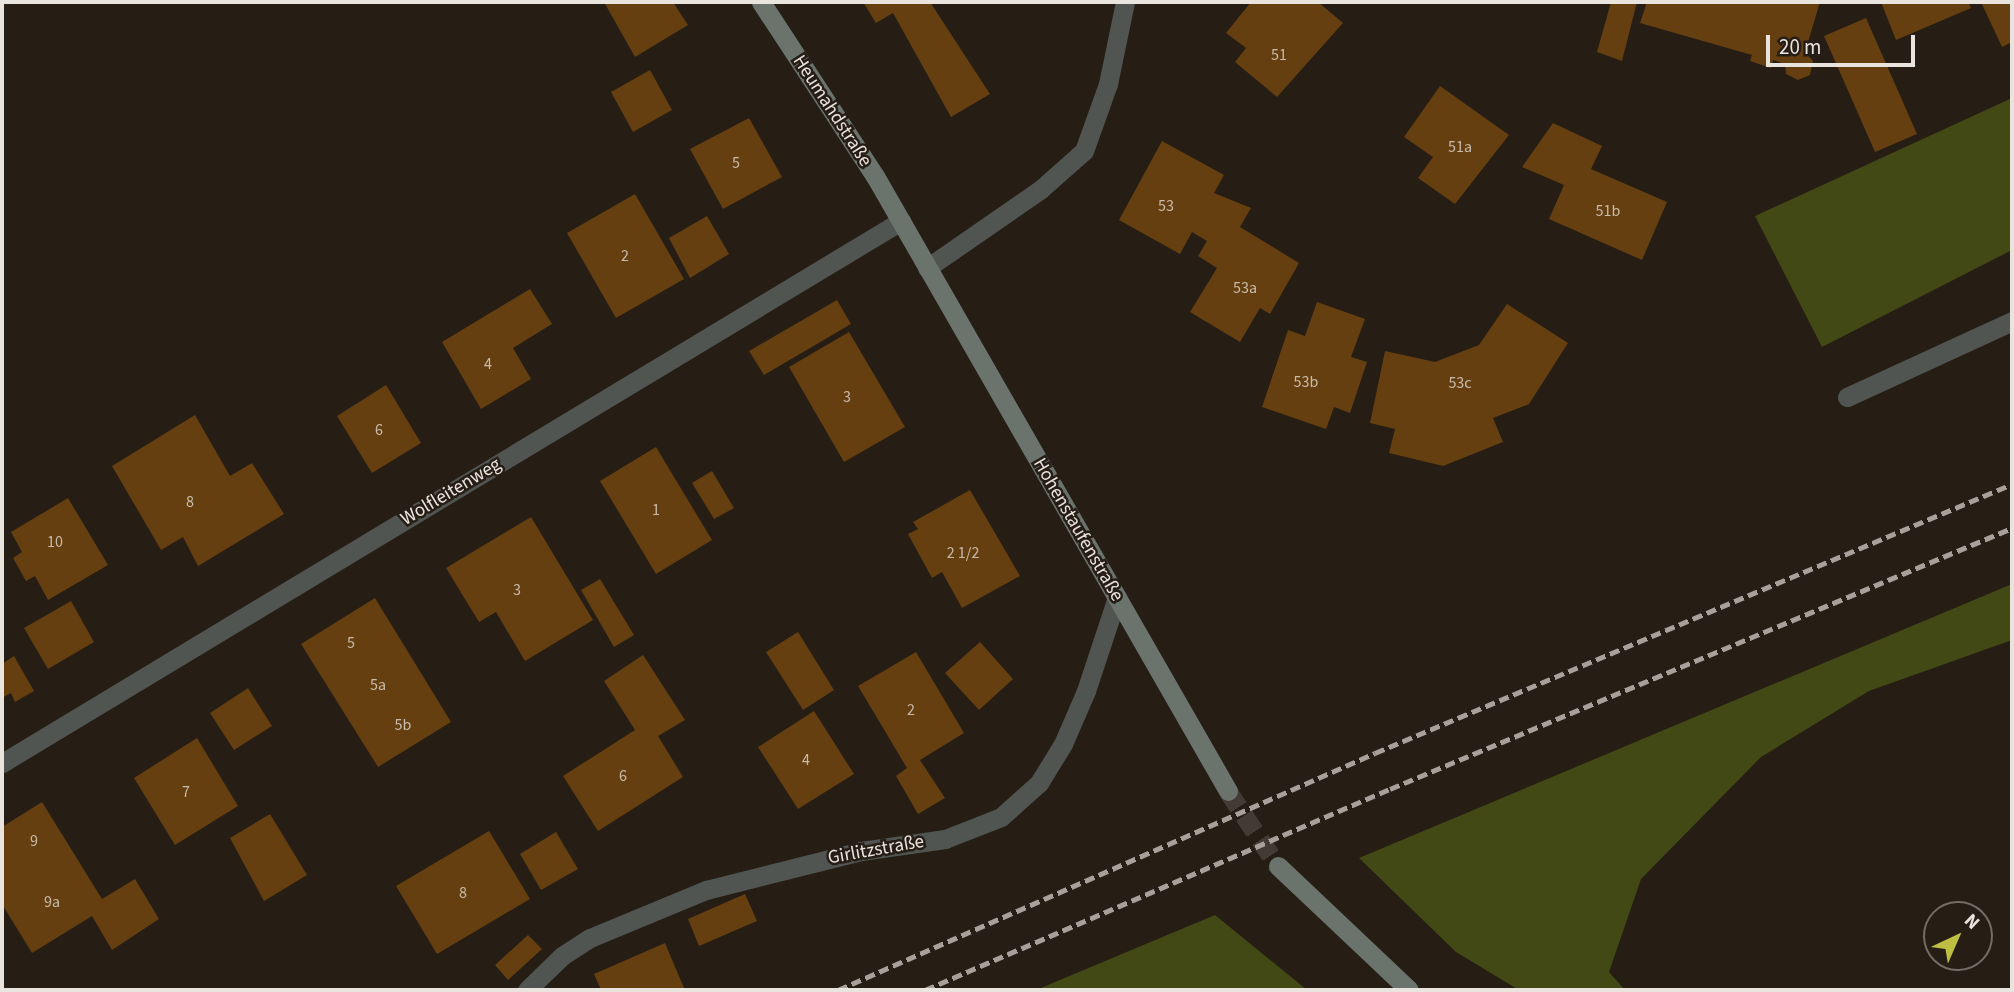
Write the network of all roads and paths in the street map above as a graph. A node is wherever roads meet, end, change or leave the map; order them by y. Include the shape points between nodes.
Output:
1 (761, 2) edge
2 (1125, 2) edge
3 (901, 221) junction
4 (927, 268) junction
5 (2012, 321) edge
6 (1847, 397) dead end
7 (1116, 597) junction
8 (2, 763) edge
9 (1228, 791) tunnel mouth
10 (1278, 866) tunnel mouth
11 (527, 990) edge
12 (1409, 990) edge

1 - 3 main road, Heumahdstraße
2 - 4 street via 1108,84 1084,152 1041,190
3 - 4 main road, Hohenstaufenstraße
3 - 8 street, Wolfleitenweg
4 - 7 main road, Hohenstaufenstraße
5 - 6 street
7 - 9 main road, Hohenstaufenstraße
7 - 11 street, Girlitzstraße via 1086,691 1063,744 1039,783 1001,817 945,839 861,851 706,890 590,938 562,956
10 - 12 main road

